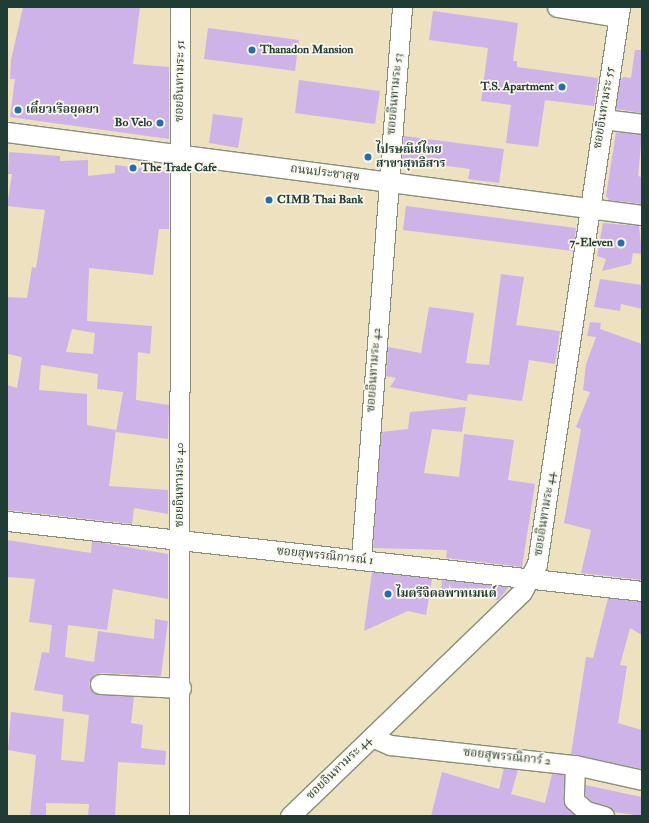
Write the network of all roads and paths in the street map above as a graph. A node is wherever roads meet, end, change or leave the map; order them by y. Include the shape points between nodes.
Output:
1 (180, 7) edge
2 (402, 7) edge
3 (557, 7) edge
4 (619, 12) edge
5 (603, 119) junction
6 (642, 124) edge
7 (7, 132) edge
8 (179, 154) junction
9 (388, 181) junction
10 (588, 208) junction
11 (642, 215) edge
12 (7, 522) edge
13 (181, 541) junction
14 (361, 559) junction
15 (531, 578) junction
16 (642, 591) edge
17 (100, 684) dead end
18 (181, 688) junction
19 (372, 737) junction
20 (575, 765) junction
21 (642, 780) edge
22 (180, 816) edge
23 (290, 816) edge
24 (604, 816) edge

1 - 8 street, ซอยอินทามระ 51
2 - 9 street, ซอยอินทามระ 53
3 - 4 street
4 - 5 street, ซอยอินทามระ 55
5 - 6 street
5 - 10 street, ซอยอินทามระ 55
7 - 8 street, ถนนประชาสุข
8 - 9 street, ถนนประชาสุข
8 - 13 street, ซอยอินทามระ 40
9 - 10 street, ถนนประชาสุข
9 - 14 street, ซอยอินทามระ 42
10 - 11 street, ถนนประชาสุข
10 - 15 street, ซอยอินทามระ 44 via 540,550
12 - 13 street, ซอยสุพรรณิการณ์ 1
13 - 14 street, ซอยสุพรรณิการณ์ 1
13 - 18 street, ซอยอินทามระ 40
14 - 15 street, ซอยสุพรรณิการณ์ 1
15 - 16 street, ซอยสุพรรณิการณ์ 1
15 - 19 street, ซอยอินทามระ 44 via 516,597
17 - 18 street
18 - 22 street, ซอยอินทามระ 40
19 - 20 street, ซอยสุพรรณิการ์ 2 via 390,745
19 - 23 street, ซอยอินทามระ 44
20 - 21 street, ซอยสุพรรณิการ์ 2
20 - 24 street via 574,800 586,811

